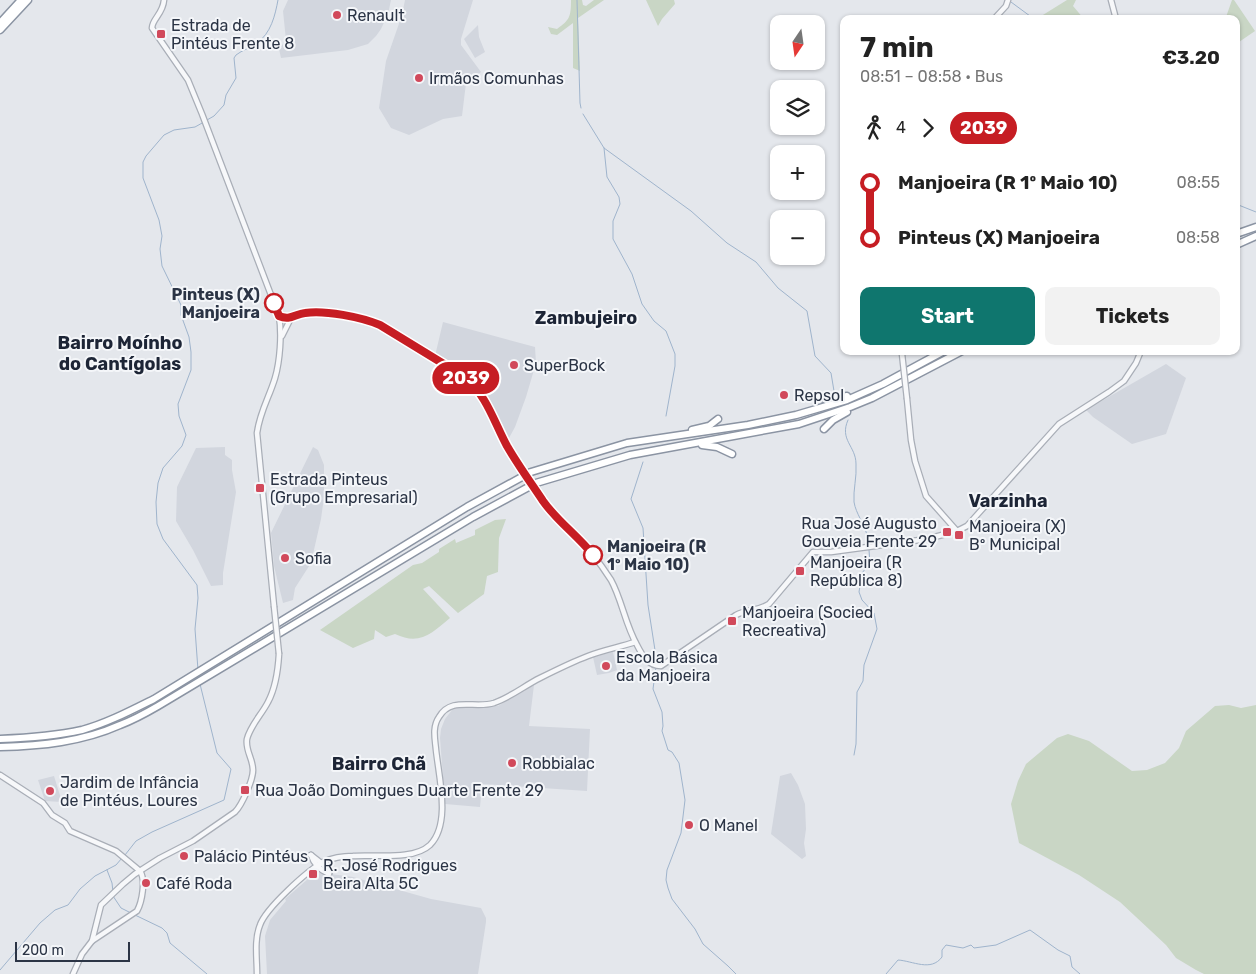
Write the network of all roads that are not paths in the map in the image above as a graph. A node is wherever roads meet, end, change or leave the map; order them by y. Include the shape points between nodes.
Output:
1 (21, 0) edge
2 (28, 0) edge
3 (164, 0) edge
4 (1008, 0) edge
5 (1111, 0) edge
6 (997, 15) edge
7 (1115, 15) edge
8 (0, 23) edge
9 (0, 30) edge
10 (1256, 227) edge
11 (1240, 233) edge
12 (1256, 236) edge
13 (1240, 243) edge
14 (279, 316) junction
15 (291, 318) junction
16 (280, 339) junction
17 (902, 355) edge
18 (937, 355) edge
19 (954, 355) edge
20 (1139, 355) edge
21 (865, 392) junction
22 (813, 396) dead end
23 (872, 398) junction
24 (718, 419) dead end
25 (824, 429) dead end
26 (668, 438) junction
27 (666, 448) junction
28 (732, 454) dead end
29 (957, 531) junction
30 (635, 642) junction
31 (0, 739) edge
32 (0, 747) edge
33 (0, 775) edge
34 (322, 863) junction
35 (317, 866) junction
36 (140, 871) junction
37 (92, 942) junction
38 (73, 974) edge
39 (257, 974) edge

1 - 8 highway
2 - 9 highway
3 - 14 street via 160,16 152,24 153,30 188,80
4 - 6 street
5 - 7 street
10 - 11 highway
12 - 13 highway
14 - 15 street
14 - 16 street
15 - 16 street
15 - 30 street, bridge via 304,313 368,320 465,377 476,387 518,464 543,501 575,534 612,582
16 - 36 street, bridge via 275,377 261,411 257,434 278,671 268,702 247,737 253,769 240,807 235,812 193,842
17 - 29 street, bridge via 915,461 926,496
18 - 21 highway
19 - 23 highway
20 - 29 street via 1124,381 1064,420 967,526
21 - 22 highway via 826,399
21 - 26 highway via 796,415
23 - 25 highway via 841,414
23 - 27 highway via 799,424
24 - 26 highway via 709,426
26 - 31 highway via 627,443 531,472 468,507 154,699 118,717 83,730
27 - 28 highway via 706,445
27 - 32 highway via 630,454 536,483 473,517 158,706 120,725 85,738 53,744
29 - 30 street via 927,538 813,552 769,604 760,610 742,611 666,664 653,664
30 - 34 street via 589,655 491,704 445,709 434,732 441,799 438,834 418,852 353,856
33 - 36 street via 42,803 70,831 102,843
34 - 35 street
34 - 35 street via 311,855
34 - 35 street via 329,874
35 - 39 street via 266,913 257,942
36 - 37 street via 101,905
36 - 37 street via 143,876 140,906 134,914
37 - 38 street

